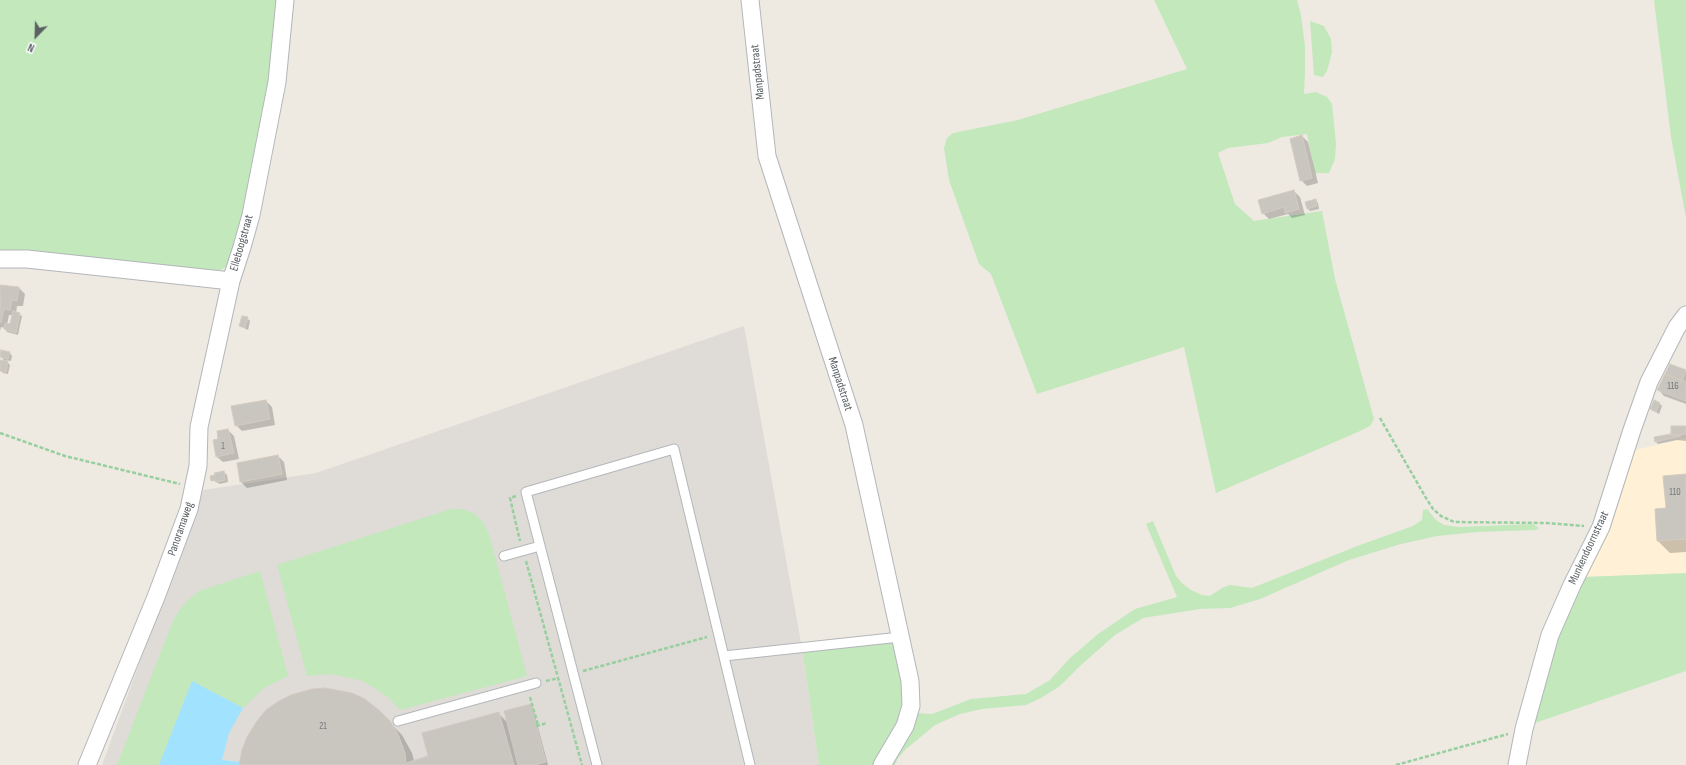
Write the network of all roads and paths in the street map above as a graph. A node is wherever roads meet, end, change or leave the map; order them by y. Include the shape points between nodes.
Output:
1 (284, 0) edge
2 (750, 0) edge
3 (0, 259) edge
4 (231, 281) junction
5 (1686, 315) edge
6 (1380, 418) dead end
7 (0, 433) edge
8 (194, 487) junction
9 (526, 494) junction
10 (1601, 528) junction
11 (540, 546) junction
12 (523, 550) junction
13 (504, 556) dead end
14 (718, 634) junction
15 (900, 637) junction
16 (724, 656) junction
17 (573, 674) junction
18 (559, 678) junction
19 (531, 684) junction
20 (398, 722) dead end
21 (547, 723) dead end
22 (1524, 730) junction
23 (87, 765) edge
24 (582, 765) edge
25 (596, 765) edge
26 (750, 765) edge
27 (882, 765) edge
28 (1396, 765) edge
29 (1517, 765) edge

1 - 4 street, Elleboogstraat via 277,82 251,215
2 - 15 street, Manpadstraat via 767,156 854,425
3 - 4 street, Elleboogstraat via 27,259
4 - 8 street, Panoramaweg via 199,427 198,466
5 - 10 street, Munkendoornstraat via 1649,382
6 - 10 path via 1432,509 1441,516 1454,522 1547,523
7 - 8 path via 47,451
8 - 23 street, Panoramaweg via 189,509 156,597
9 - 11 lane
9 - 12 path via 510,498
9 - 14 lane via 674,449
10 - 22 street, Munkendoornstraat via 1550,635
11 - 12 lane
11 - 17 lane
12 - 13 lane
12 - 18 path
14 - 16 lane
14 - 17 path
15 - 16 lane
15 - 27 street, Manpadstraat via 910,681 911,706 905,726
16 - 26 lane
17 - 18 path
17 - 25 lane
18 - 19 path
18 - 24 path
19 - 20 lane
19 - 21 path via 537,725
22 - 28 path
22 - 29 street, Munkendoornstraat

